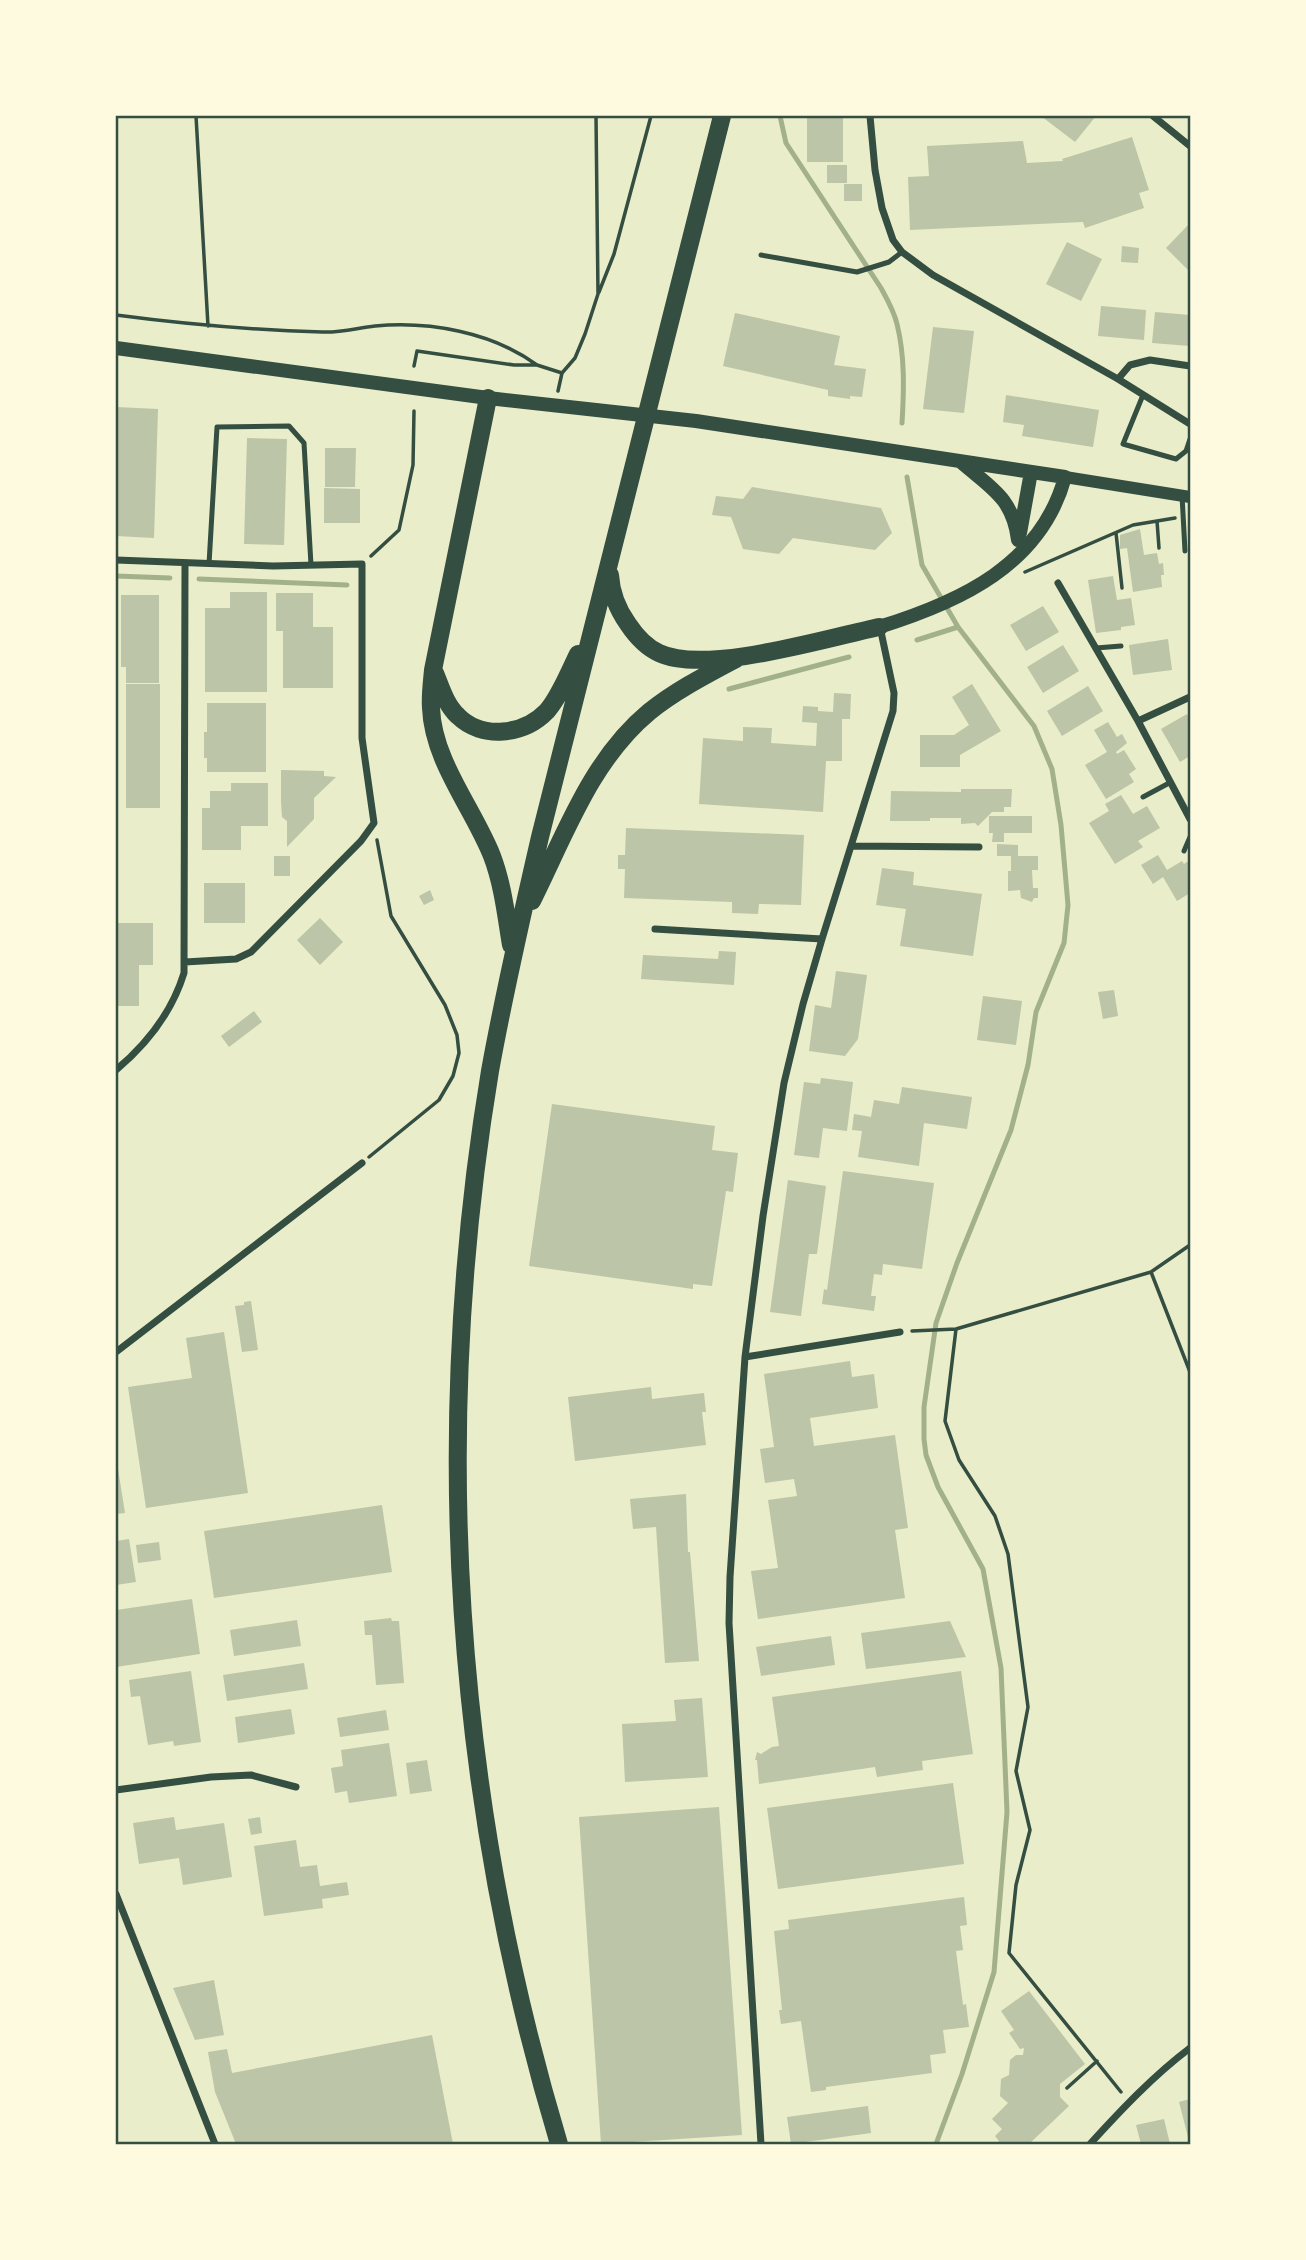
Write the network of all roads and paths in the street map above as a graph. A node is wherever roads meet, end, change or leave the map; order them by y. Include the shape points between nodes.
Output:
1 (196, 116) edge
2 (596, 116) edge
3 (651, 116) edge
4 (722, 116) edge
5 (870, 116) edge
6 (1153, 116) edge
7 (1191, 146) edge
8 (902, 253) junction
9 (761, 255) dead end
10 (598, 294) junction
11 (116, 315) edge
12 (208, 326) junction
13 (116, 348) edge
14 (537, 365) junction
15 (414, 366) dead end
16 (1191, 366) edge
17 (1118, 379) junction
18 (1143, 394) junction
19 (488, 398) junction
20 (414, 411) dead end
21 (1191, 424) edge
22 (1191, 439) edge
23 (960, 461) junction
24 (1031, 472) junction
25 (1065, 477) junction
26 (1186, 496) edge
27 (1182, 517) junction
28 (1157, 521) junction
29 (1115, 533) junction
30 (1018, 541) junction
31 (1159, 548) dead end
32 (1185, 551) dead end
33 (116, 559) edge
34 (610, 561) junction
35 (185, 563) junction
36 (209, 564) junction
37 (362, 564) junction
38 (311, 565) junction
39 (1003, 567) junction
40 (1020, 574) dead end
41 (1058, 583) dead end
42 (1122, 588) dead end
43 (593, 626) junction
44 (880, 627) junction
45 (1121, 646) dead end
46 (1096, 648) junction
47 (736, 659) junction
48 (433, 670) junction
49 (1191, 697) edge
50 (1138, 721) junction
51 (1171, 782) junction
52 (1143, 797) dead end
53 (1191, 818) edge
54 (374, 823) junction
55 (1191, 837) edge
56 (851, 846) junction
57 (979, 847) dead end
58 (1184, 851) dead end
59 (519, 928) junction
60 (655, 929) dead end
61 (822, 939) junction
62 (512, 956) junction
63 (185, 962) junction
64 (116, 1070) edge
65 (362, 1163) joint
66 (1191, 1245) edge
67 (1151, 1272) junction
68 (956, 1329) junction
69 (923, 1331) dead end
70 (900, 1332) dead end
71 (116, 1352) edge
72 (745, 1357) junction
73 (1191, 1372) edge
74 (296, 1787) dead end
75 (116, 1790) edge
76 (116, 1894) edge
77 (1191, 2048) edge
78 (1097, 2062) junction
79 (1067, 2088) dead end
80 (1129, 2102) junction
81 (215, 2144) edge
82 (559, 2144) edge
83 (761, 2144) edge
84 (1090, 2144) edge

1 - 12 path
2 - 10 path
3 - 10 path via 614,254
4 - 34 highway
5 - 8 street via 883,208
6 - 7 street
8 - 9 lane via 890,262 857,272
8 - 17 street
10 - 14 path via 575,358 562,373
11 - 12 path
12 - 14 path via 326,332 404,324 435,327 477,337
13 - 19 main road
14 - 15 path via 417,351
16 - 17 street via 1150,360 1130,365
17 - 18 street
18 - 21 street
18 - 22 lane via 1123,444 1175,459 1186,451
19 - 23 main road via 696,421
19 - 48 highway
20 - 37 path via 413,465 399,530
23 - 24 main road
23 - 30 main road via 1011,509
24 - 25 main road
24 - 30 main road
25 - 26 street
25 - 39 main road via 1058,502 1042,529
26 - 27 lane
27 - 28 path
27 - 32 lane
28 - 29 path
28 - 31 path
29 - 40 path
29 - 42 path
30 - 39 main road
33 - 35 street
34 - 43 highway
34 - 47 highway via 614,595 637,638 660,654 690,660
35 - 36 street
35 - 63 street
36 - 38 street
36 - 38 lane via 217,427 289,426 304,443
37 - 38 street
37 - 54 street via 362,738
39 - 44 main road via 970,590
41 - 46 street
43 - 48 highway via 548,710 513,731 474,727 458,716
43 - 59 highway
44 - 47 highway
44 - 56 street via 894,693 893,711
45 - 46 lane
46 - 50 street
47 - 59 highway via 649,712 608,755
48 - 62 highway via 435,733 492,857 502,887
49 - 50 street
50 - 51 street
51 - 52 lane
51 - 53 street
54 - 63 street via 251,952 236,959
54 - 65 path via 391,916 445,1004 459,1053 439,1100
55 - 58 lane
56 - 57 street
56 - 61 street
59 - 62 highway
60 - 61 street
61 - 72 street via 784,1083
62 - 82 highway via 487,1095 466,1265 457,1436 459,1556 467,1689 487,1840 521,2011
63 - 64 street via 170,1007 154,1032
65 - 71 street
66 - 67 path
67 - 68 path
67 - 73 path
68 - 69 path
68 - 78 path via 945,1421 959,1460 995,1516 1008,1553 1028,1707 1016,1771 1030,1830 1016,1885 1009,1953
70 - 72 street
72 - 83 street via 729,1623
74 - 75 street via 251,1776
76 - 81 street
77 - 80 street
78 - 79 path
78 - 80 path
80 - 84 street

